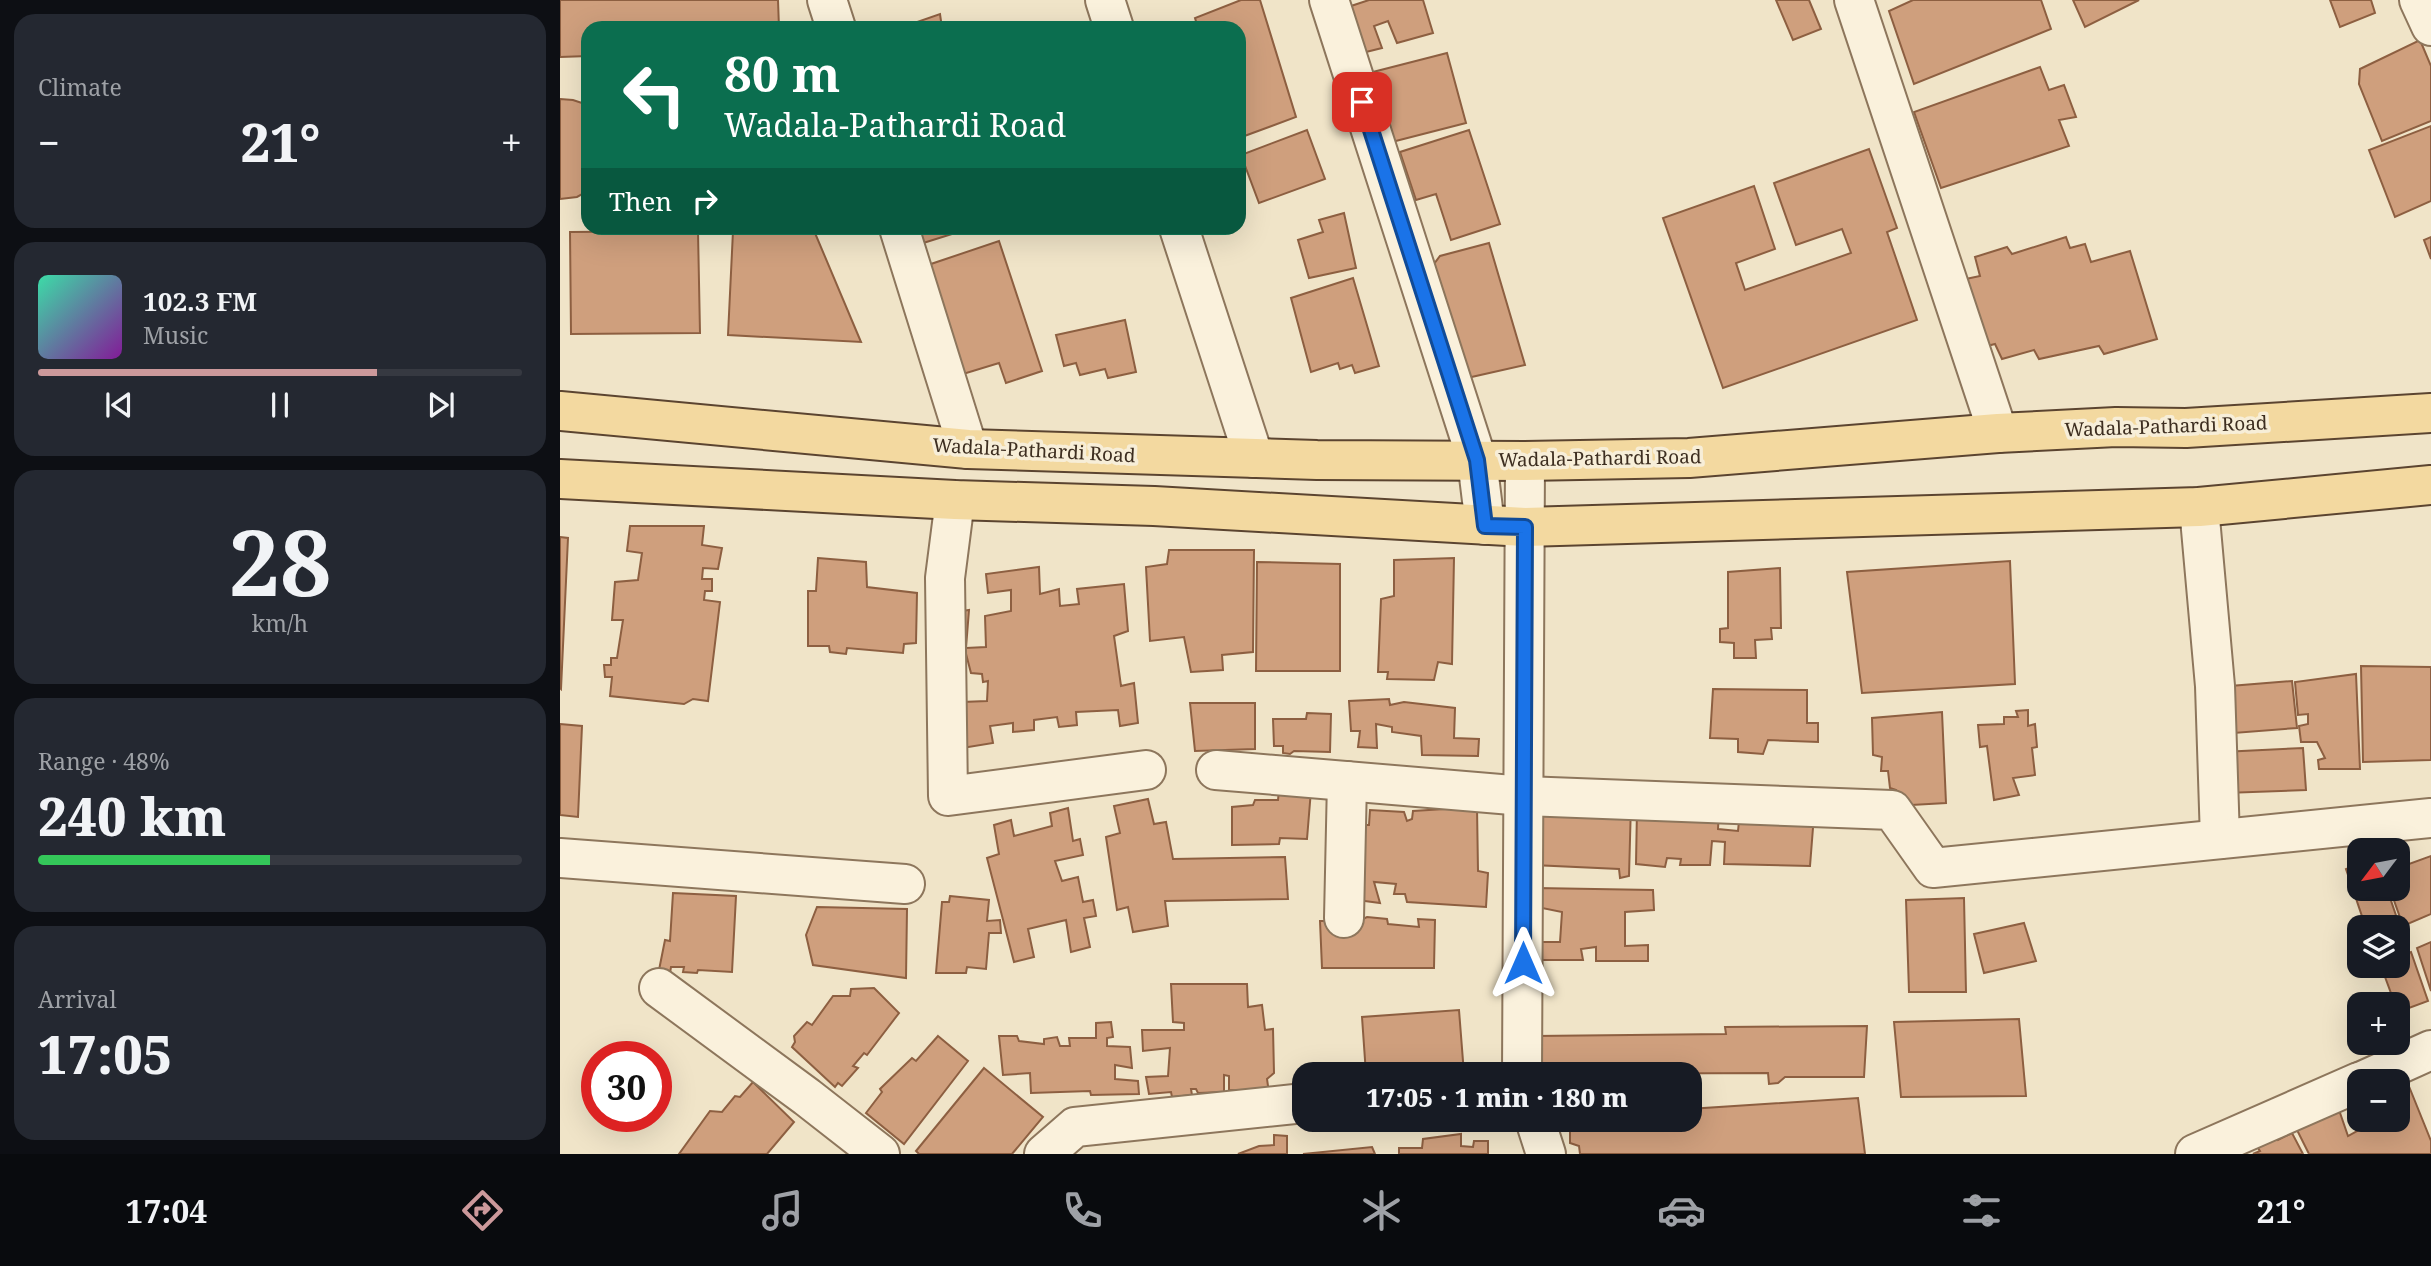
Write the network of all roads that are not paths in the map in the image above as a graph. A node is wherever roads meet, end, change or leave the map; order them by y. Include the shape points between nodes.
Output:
1 (827, 0) edge
2 (1105, 0) edge
3 (1329, 0) edge
4 (1854, 0) edge
5 (2419, 0) edge
6 (834, 21) edge
7 (1112, 21) edge
8 (2431, 26) edge
9 (901, 235) edge
10 (1181, 235) edge
11 (560, 411) edge
12 (2431, 413) edge
13 (1998, 433) junction
14 (968, 449) junction
15 (1254, 458) junction
16 (1477, 460) junction
17 (1525, 461) junction
18 (560, 479) edge
19 (2431, 485) edge
20 (955, 500) junction
21 (2199, 507) junction
22 (1485, 526) junction
23 (1525, 527) junction
24 (1146, 770) dead end
25 (1216, 770) dead end
26 (1347, 781) junction
27 (1524, 796) junction
28 (2431, 818) edge
29 (2220, 839) junction
30 (560, 858) edge
31 (905, 884) dead end
32 (1344, 918) dead end
33 (659, 988) dead end
34 (2431, 1050) edge
35 (1522, 1062) edge
36 (2388, 1069) edge
37 (2347, 1087) edge
38 (1292, 1104) edge
39 (1539, 1132) edge
40 (880, 1154) edge
41 (1044, 1154) edge
42 (1546, 1154) edge
43 (2195, 1154) edge

1 - 6 street
2 - 7 street
3 - 16 street
4 - 13 street
5 - 8 street
9 - 14 street
10 - 15 street
11 - 14 main road, Wadala-Pathardi Road
12 - 13 main road, Wadala-Pathardi Road via 2186,428
13 - 17 main road, Wadala-Pathardi Road via 1689,458
14 - 15 main road, Wadala-Pathardi Road
15 - 16 main road, Wadala-Pathardi Road
16 - 17 main road, Wadala-Pathardi Road
16 - 22 street
17 - 23 street
18 - 20 main road
19 - 21 main road
20 - 22 main road via 1154,506
20 - 24 street via 945,579 948,796
21 - 23 main road
21 - 29 street via 2215,686
22 - 23 main road
23 - 27 street
25 - 26 street
26 - 27 street
26 - 32 street
27 - 29 street via 1892,810 1933,868
27 - 35 street
28 - 29 street
30 - 31 street
33 - 40 street
34 - 36 street
37 - 43 street
38 - 41 street via 1076,1127
39 - 42 street

